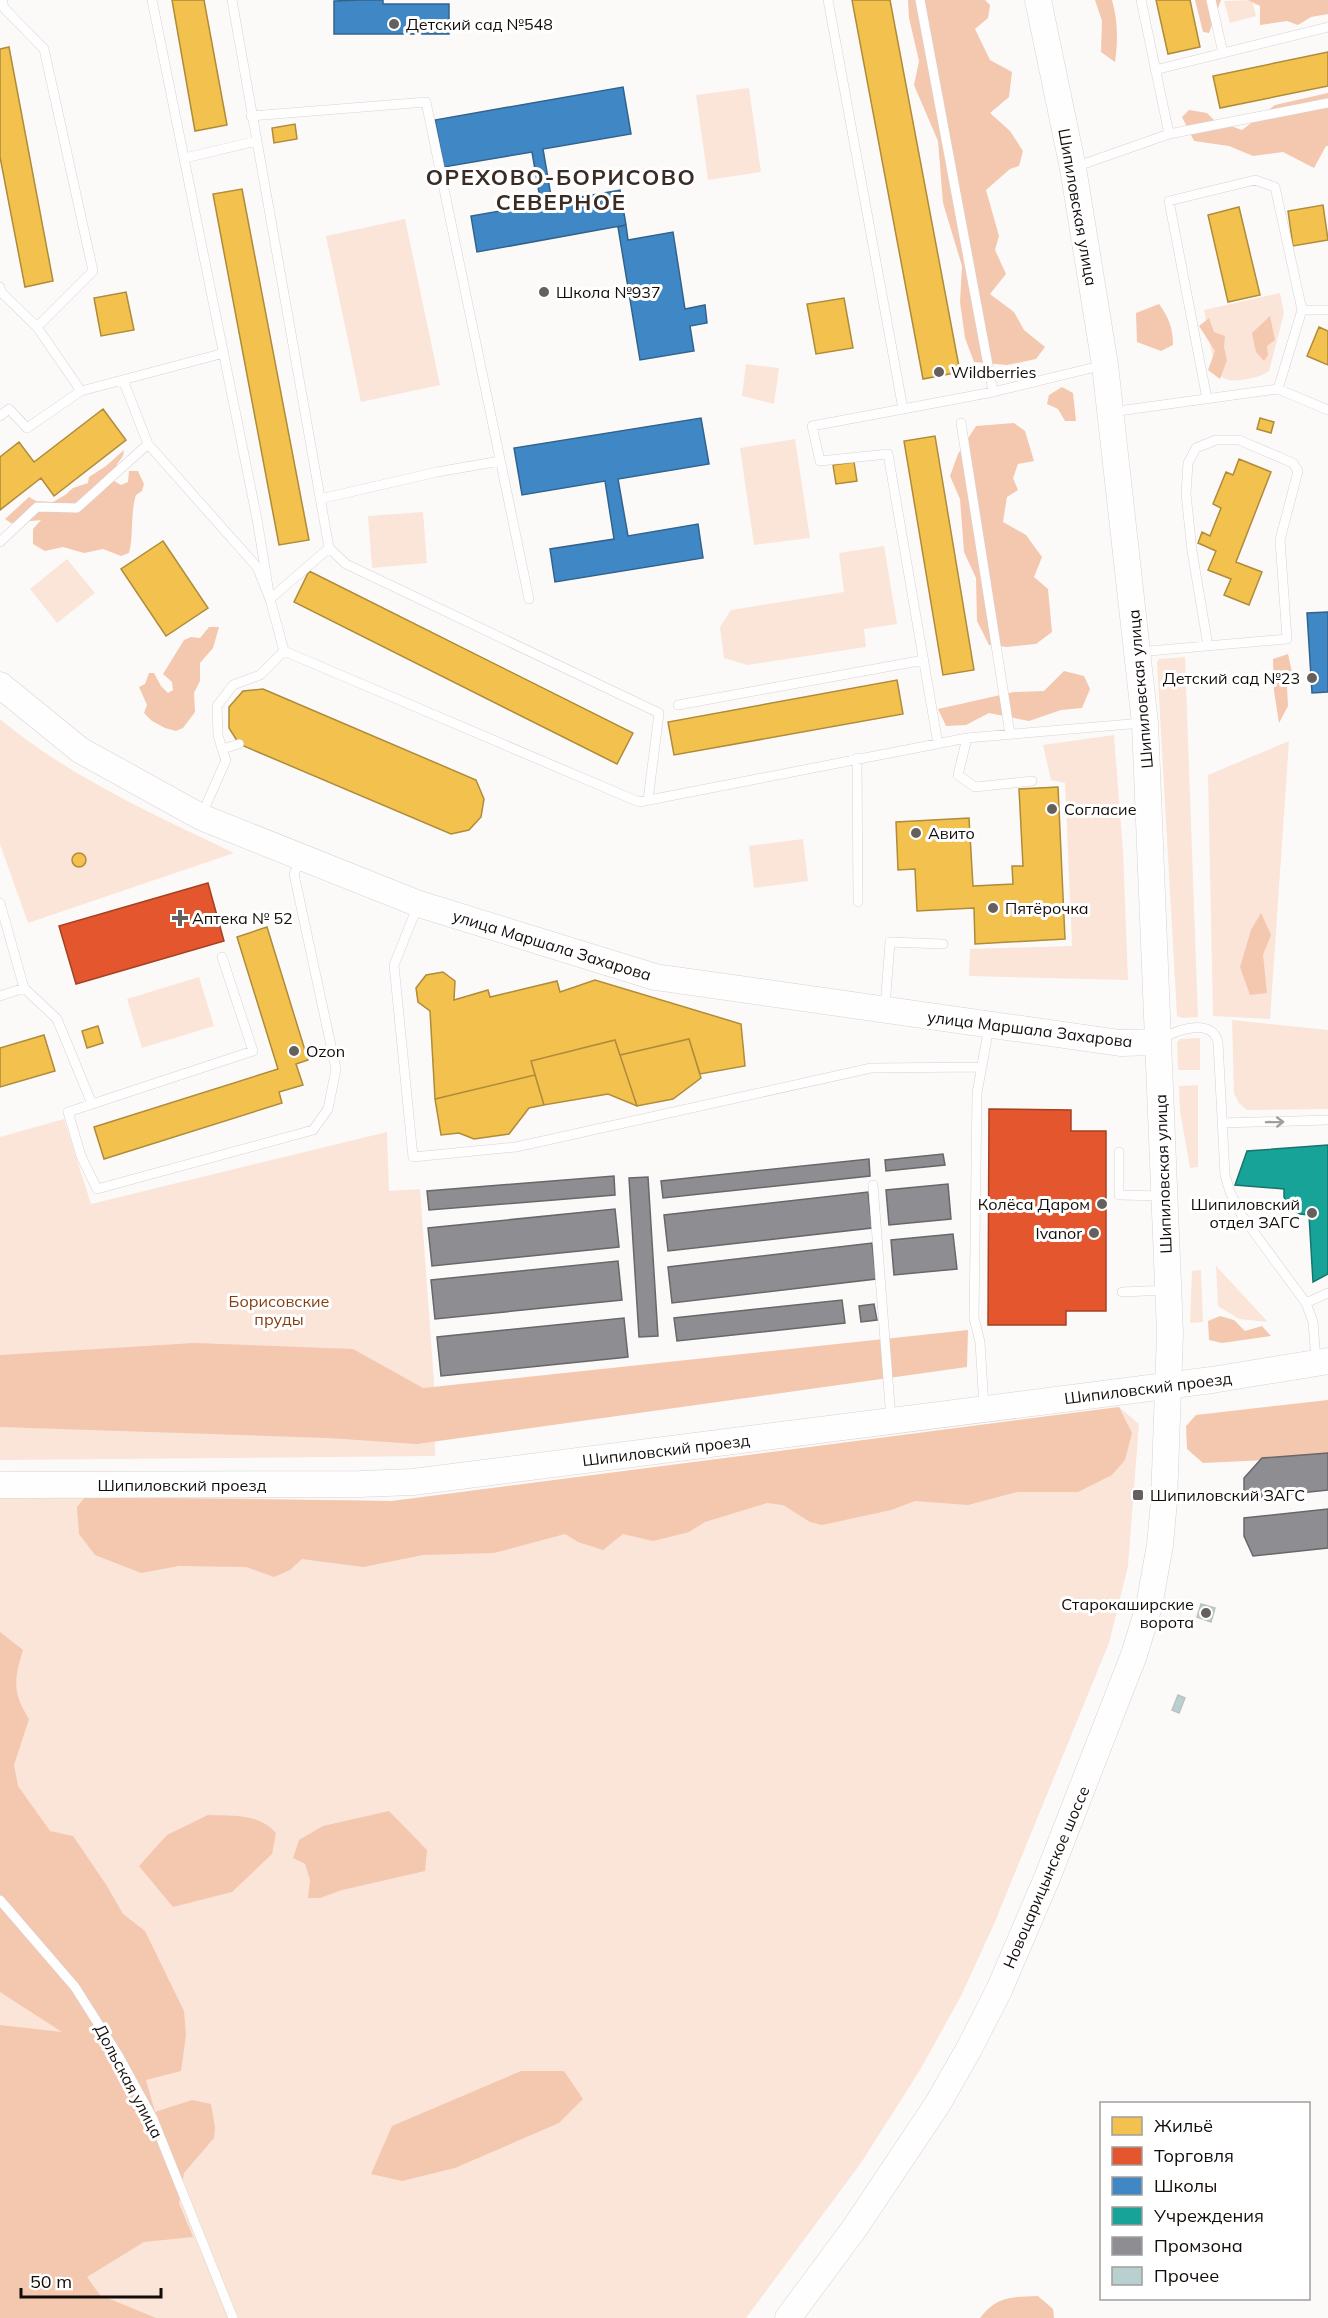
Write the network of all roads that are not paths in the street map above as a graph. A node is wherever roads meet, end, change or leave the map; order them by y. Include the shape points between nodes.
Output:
1 (2, 0) edge
2 (152, 0) edge
3 (232, 0) edge
4 (828, 0) edge
5 (920, 0) edge
6 (1038, 0) edge
7 (1141, 0) edge
8 (1211, 0) edge
9 (1328, 27) edge
10 (1222, 53) junction
11 (1155, 70) junction
12 (1328, 103) edge
13 (251, 116) junction
14 (1168, 134) junction
15 (256, 141) junction
16 (185, 158) junction
17 (1073, 168) junction
18 (0, 287) edge
19 (1302, 310) junction
20 (1328, 310) edge
21 (37, 327) junction
22 (224, 353) junction
23 (1105, 365) junction
24 (123, 380) junction
25 (1278, 389) junction
26 (81, 391) junction
27 (993, 392) junction
28 (1207, 399) junction
29 (903, 409) junction
30 (1328, 410) edge
31 (1111, 412) junction
32 (0, 416) edge
33 (961, 423) dead end
34 (148, 444) junction
35 (500, 461) junction
36 (320, 499) junction
37 (0, 542) edge
38 (329, 548) junction
39 (270, 598) junction
40 (529, 599) dead end
41 (1233, 644) junction
42 (1208, 646) junction
43 (284, 651) junction
44 (1138, 652) junction
45 (1234, 654) dead end
46 (924, 660) junction
47 (0, 685) edge
48 (678, 705) dead end
49 (1145, 723) junction
50 (1010, 734) junction
51 (968, 738) junction
52 (240, 744) dead end
53 (938, 744) junction
54 (222, 749) junction
55 (857, 758) junction
56 (1032, 781) dead end
57 (648, 800) junction
58 (201, 817) junction
59 (301, 858) junction
60 (858, 902) dead end
61 (0, 903) edge
62 (418, 904) junction
63 (943, 944) dead end
64 (222, 957) dead end
65 (24, 988) junction
66 (0, 996) edge
67 (885, 1010) junction
68 (989, 1024) junction
69 (1158, 1042) junction
70 (982, 1067) junction
71 (92, 1104) junction
72 (1328, 1120) edge
73 (1222, 1123) junction
74 (1119, 1152) dead end
75 (873, 1185) dead end
76 (1163, 1196) junction
77 (1168, 1290) junction
78 (1122, 1292) dead end
79 (1328, 1293) edge
80 (1306, 1303) junction
81 (1322, 1362) edge
82 (1167, 1385) junction
83 (984, 1409) junction
84 (891, 1421) junction
85 (0, 1485) edge
86 (0, 1900) edge
87 (233, 2318) edge
88 (788, 2318) edge

1 - 21 lane via 4,8 44,49 93,271
2 - 16 lane
3 - 13 lane
4 - 29 lane
5 - 27 lane
6 - 17 main road, Шипиловская улица
7 - 11 lane
8 - 10 lane
9 - 10 lane
10 - 11 lane
11 - 14 lane
12 - 14 lane
13 - 15 lane
13 - 35 lane via 426,102
14 - 17 lane
15 - 16 lane
15 - 36 lane
16 - 22 lane
17 - 23 main road, Шипиловская улица
18 - 21 lane
19 - 20 lane
19 - 25 lane
19 - 28 lane via 1275,187 1255,180 1169,201
21 - 26 lane
22 - 24 lane
22 - 39 lane
23 - 27 lane
23 - 31 main road, Шипиловская улица
24 - 26 lane
24 - 34 lane
25 - 28 lane
25 - 30 lane
26 - 32 lane via 27,428 9,408
27 - 29 lane
28 - 31 lane
29 - 46 lane via 812,426 820,461 888,454
31 - 44 main road, Шипиловская улица
33 - 50 lane
34 - 37 lane via 77,508 37,507
34 - 39 lane via 257,567
35 - 36 lane via 437,471
35 - 40 lane
36 - 38 lane
38 - 39 lane
38 - 57 lane via 346,564 659,713
39 - 43 lane
41 - 42 lane
41 - 42 lane via 1287,639 1280,540 1298,471 1293,463 1239,440 1216,440 1196,448 1192,455 1186,494
41 - 45 lane
42 - 44 lane
43 - 54 lane via 260,675 233,685 217,706
43 - 57 lane via 639,802
44 - 49 main road, Шипиловская улица
46 - 48 lane
46 - 53 lane
47 - 58 main road, улица Маршала Захарова via 80,750
49 - 50 lane
49 - 69 main road, Шипиловская улица
50 - 51 lane
51 - 53 lane
51 - 56 lane via 958,775 975,787
52 - 54 lane
53 - 55 lane
54 - 58 lane via 225,760
55 - 57 lane
55 - 60 lane
58 - 59 main road, улица Маршала Захарова
59 - 62 main road, улица Маршала Захарова
59 - 71 lane via 294,874 336,1069 328,1109 313,1130 97,1190 81,1156 68,1112
61 - 65 lane
62 - 67 main road, улица Маршала Захарова via 655,977
62 - 70 lane via 394,965 413,1157 516,1148 871,1068
63 - 67 lane via 890,942
64 - 71 lane via 253,1051
65 - 66 lane
65 - 71 lane via 57,1018
67 - 68 main road, улица Маршала Захарова
68 - 69 main road, улица Маршала Захарова via 1120,1043
68 - 70 lane
69 - 73 lane via 1177,1030 1210,1029 1216,1033
69 - 76 main road, Шипиловская улица
70 - 83 lane via 977,1093 975,1318
73 -> 72 lane
73 - 80 lane via 1230,1192 1242,1216
74 - 76 lane via 1119,1196
75 - 84 lane
76 - 77 main road, Шипиловская улица
77 - 78 lane
77 - 82 main road, Шипиловская улица
79 - 80 lane
80 - 81 lane
81 - 82 main road, Шипиловский проезд
82 - 83 main road, Шипиловский проезд
82 - 88 main road, Новоцарицынское шоссе via 1164,1501 1149,1606 1134,1655 1047,1878 994,1999 937,2105 854,2229
83 - 84 main road, Шипиловский проезд
84 - 85 main road, Шипиловский проезд via 413,1482
86 - 87 lane, Дольская улица via 75,1987 118,2055 153,2119

